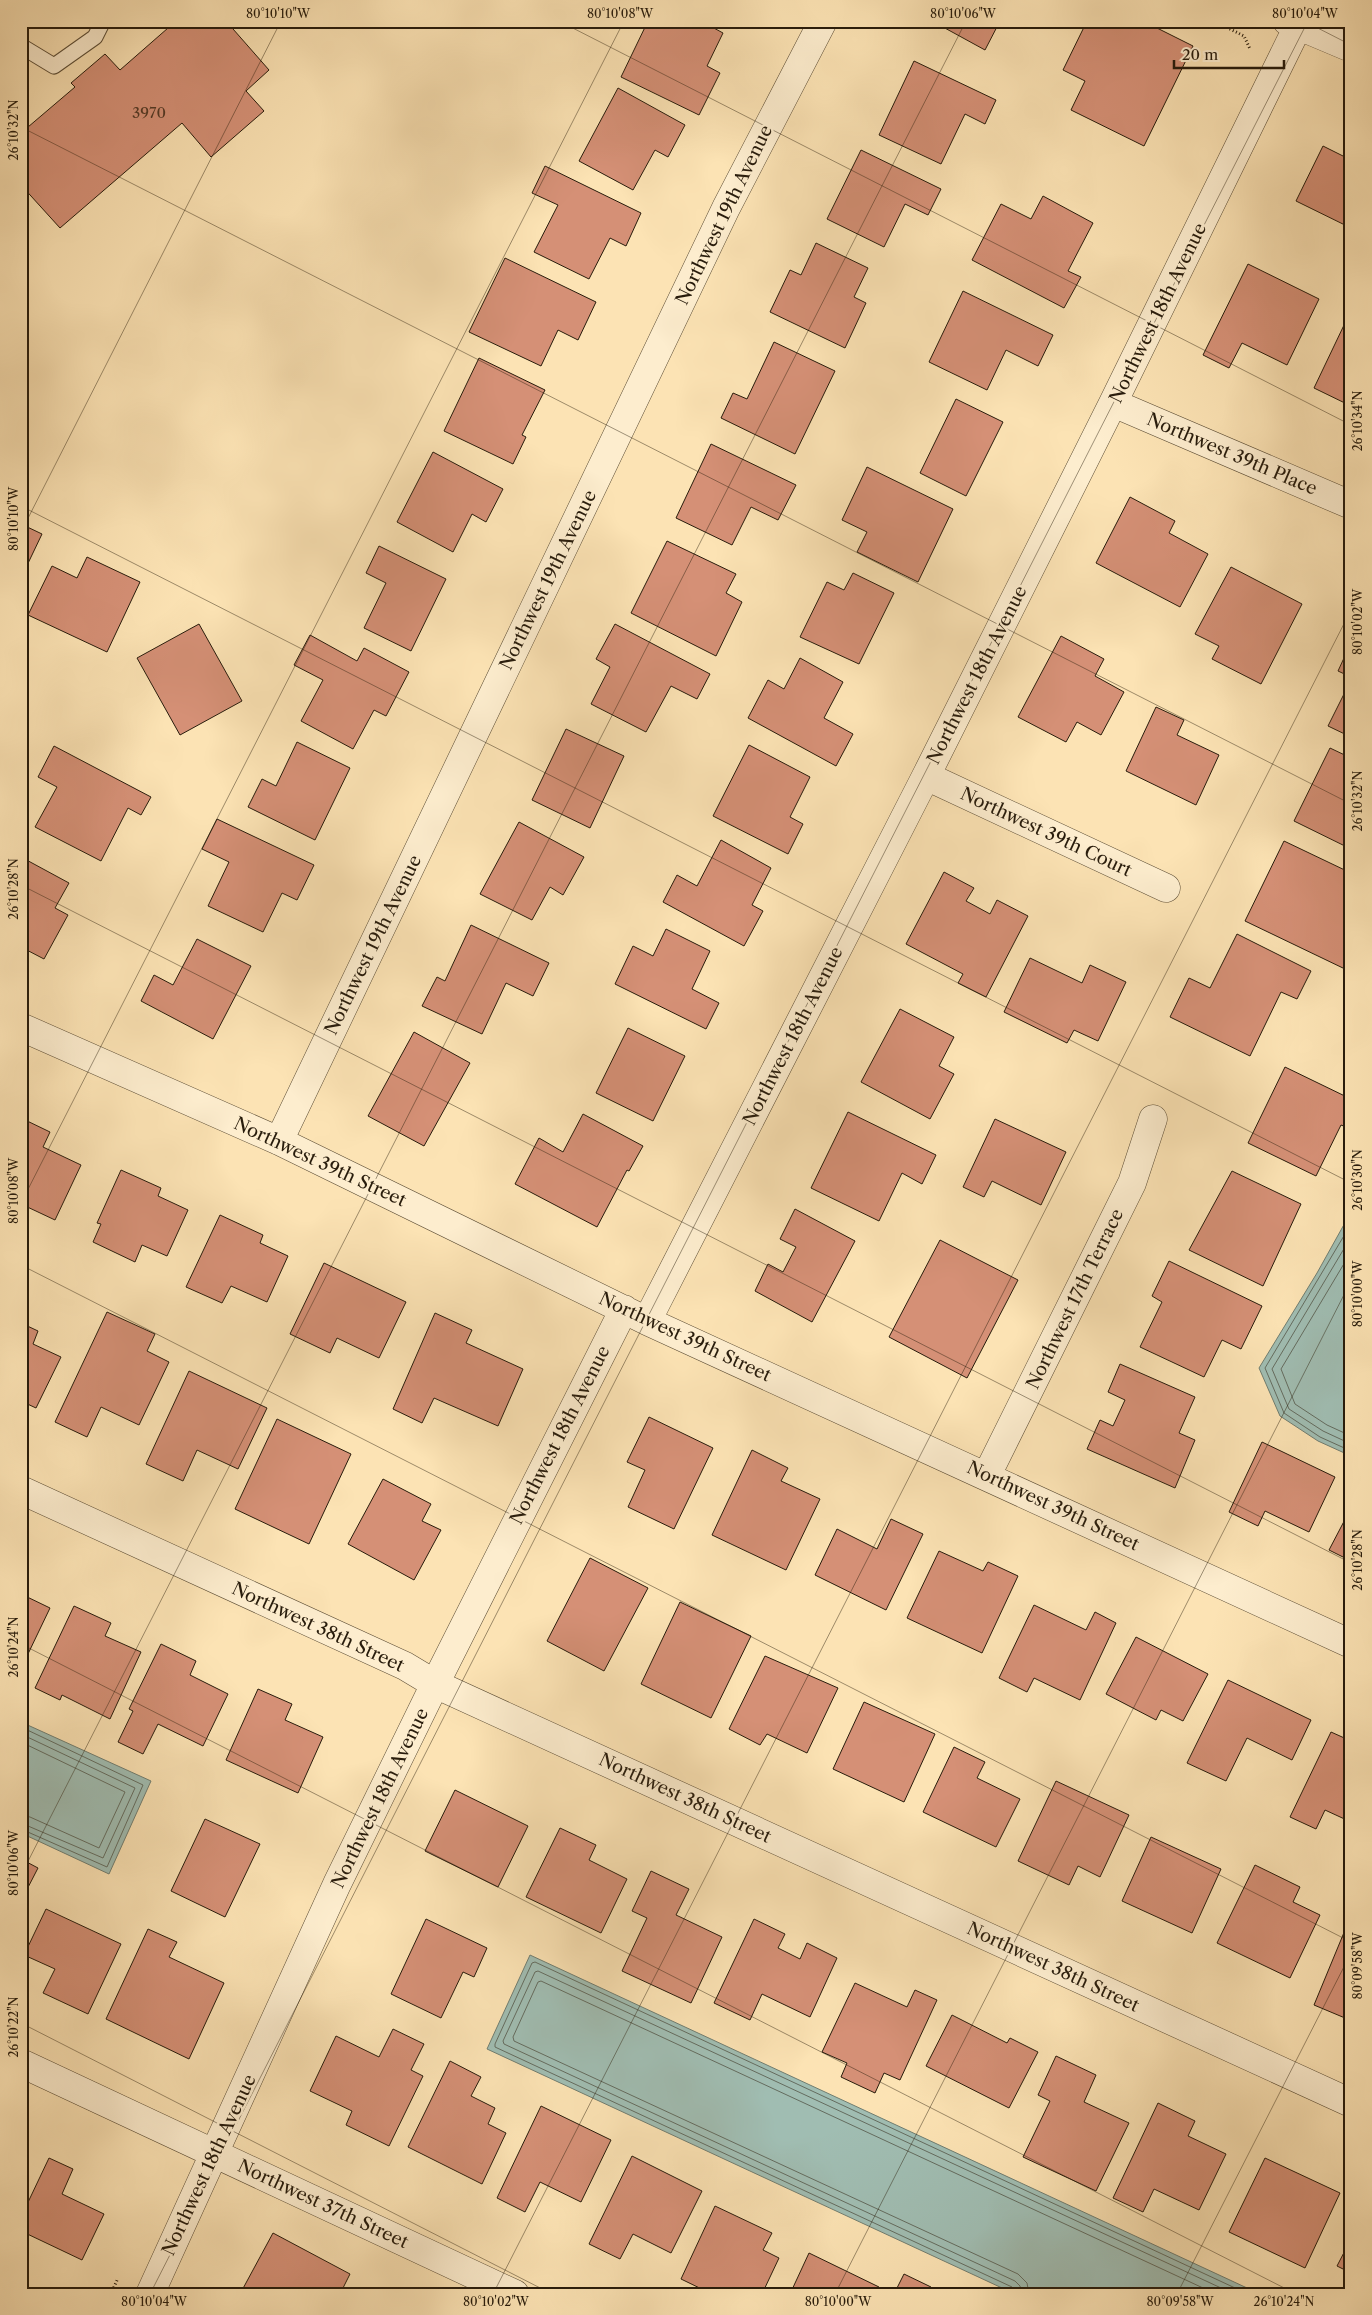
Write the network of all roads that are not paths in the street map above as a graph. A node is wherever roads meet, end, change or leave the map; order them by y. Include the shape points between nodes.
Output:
1 (103, 21) edge
2 (823, 21) edge
3 (1293, 24) edge
4 (21, 46) edge
5 (1351, 48) edge
6 (1113, 403) junction
7 (1351, 505) edge
8 (926, 776) junction
9 (1166, 888) dead end
10 (21, 1027) edge
11 (1153, 1119) dead end
12 (280, 1142) junction
13 (636, 1315) junction
14 (987, 1475) junction
15 (21, 1490) edge
16 (1351, 1644) edge
17 (435, 1684) junction
18 (21, 2063) edge
19 (1351, 2103) edge
20 (215, 2153) junction
21 (150, 2294) edge
22 (515, 2294) edge

1 - 4 lane via 95,37 54,66
2 - 12 street, Northwest 19th Avenue via 722,217
3 - 5 street
3 - 6 street, Northwest 18th Avenue
6 - 7 street, Northwest 39th Place
6 - 8 street, Northwest 18th Avenue
8 - 9 street, Northwest 39th Court
8 - 13 street, Northwest 18th Avenue
10 - 12 street, Northwest 39th Street
11 - 14 street, Northwest 17th Terrace via 1132,1184
12 - 13 street, Northwest 39th Street
13 - 14 street, Northwest 39th Street
13 - 17 street, Northwest 18th Avenue
14 - 16 street, Northwest 39th Street
15 - 17 street, Northwest 38th Street via 405,1666
17 - 19 street, Northwest 38th Street
17 - 20 street, Northwest 18th Avenue via 337,1884
18 - 20 street, Northwest 37th Street
20 - 21 street, Northwest 18th Avenue
20 - 22 street, Northwest 37th Street

